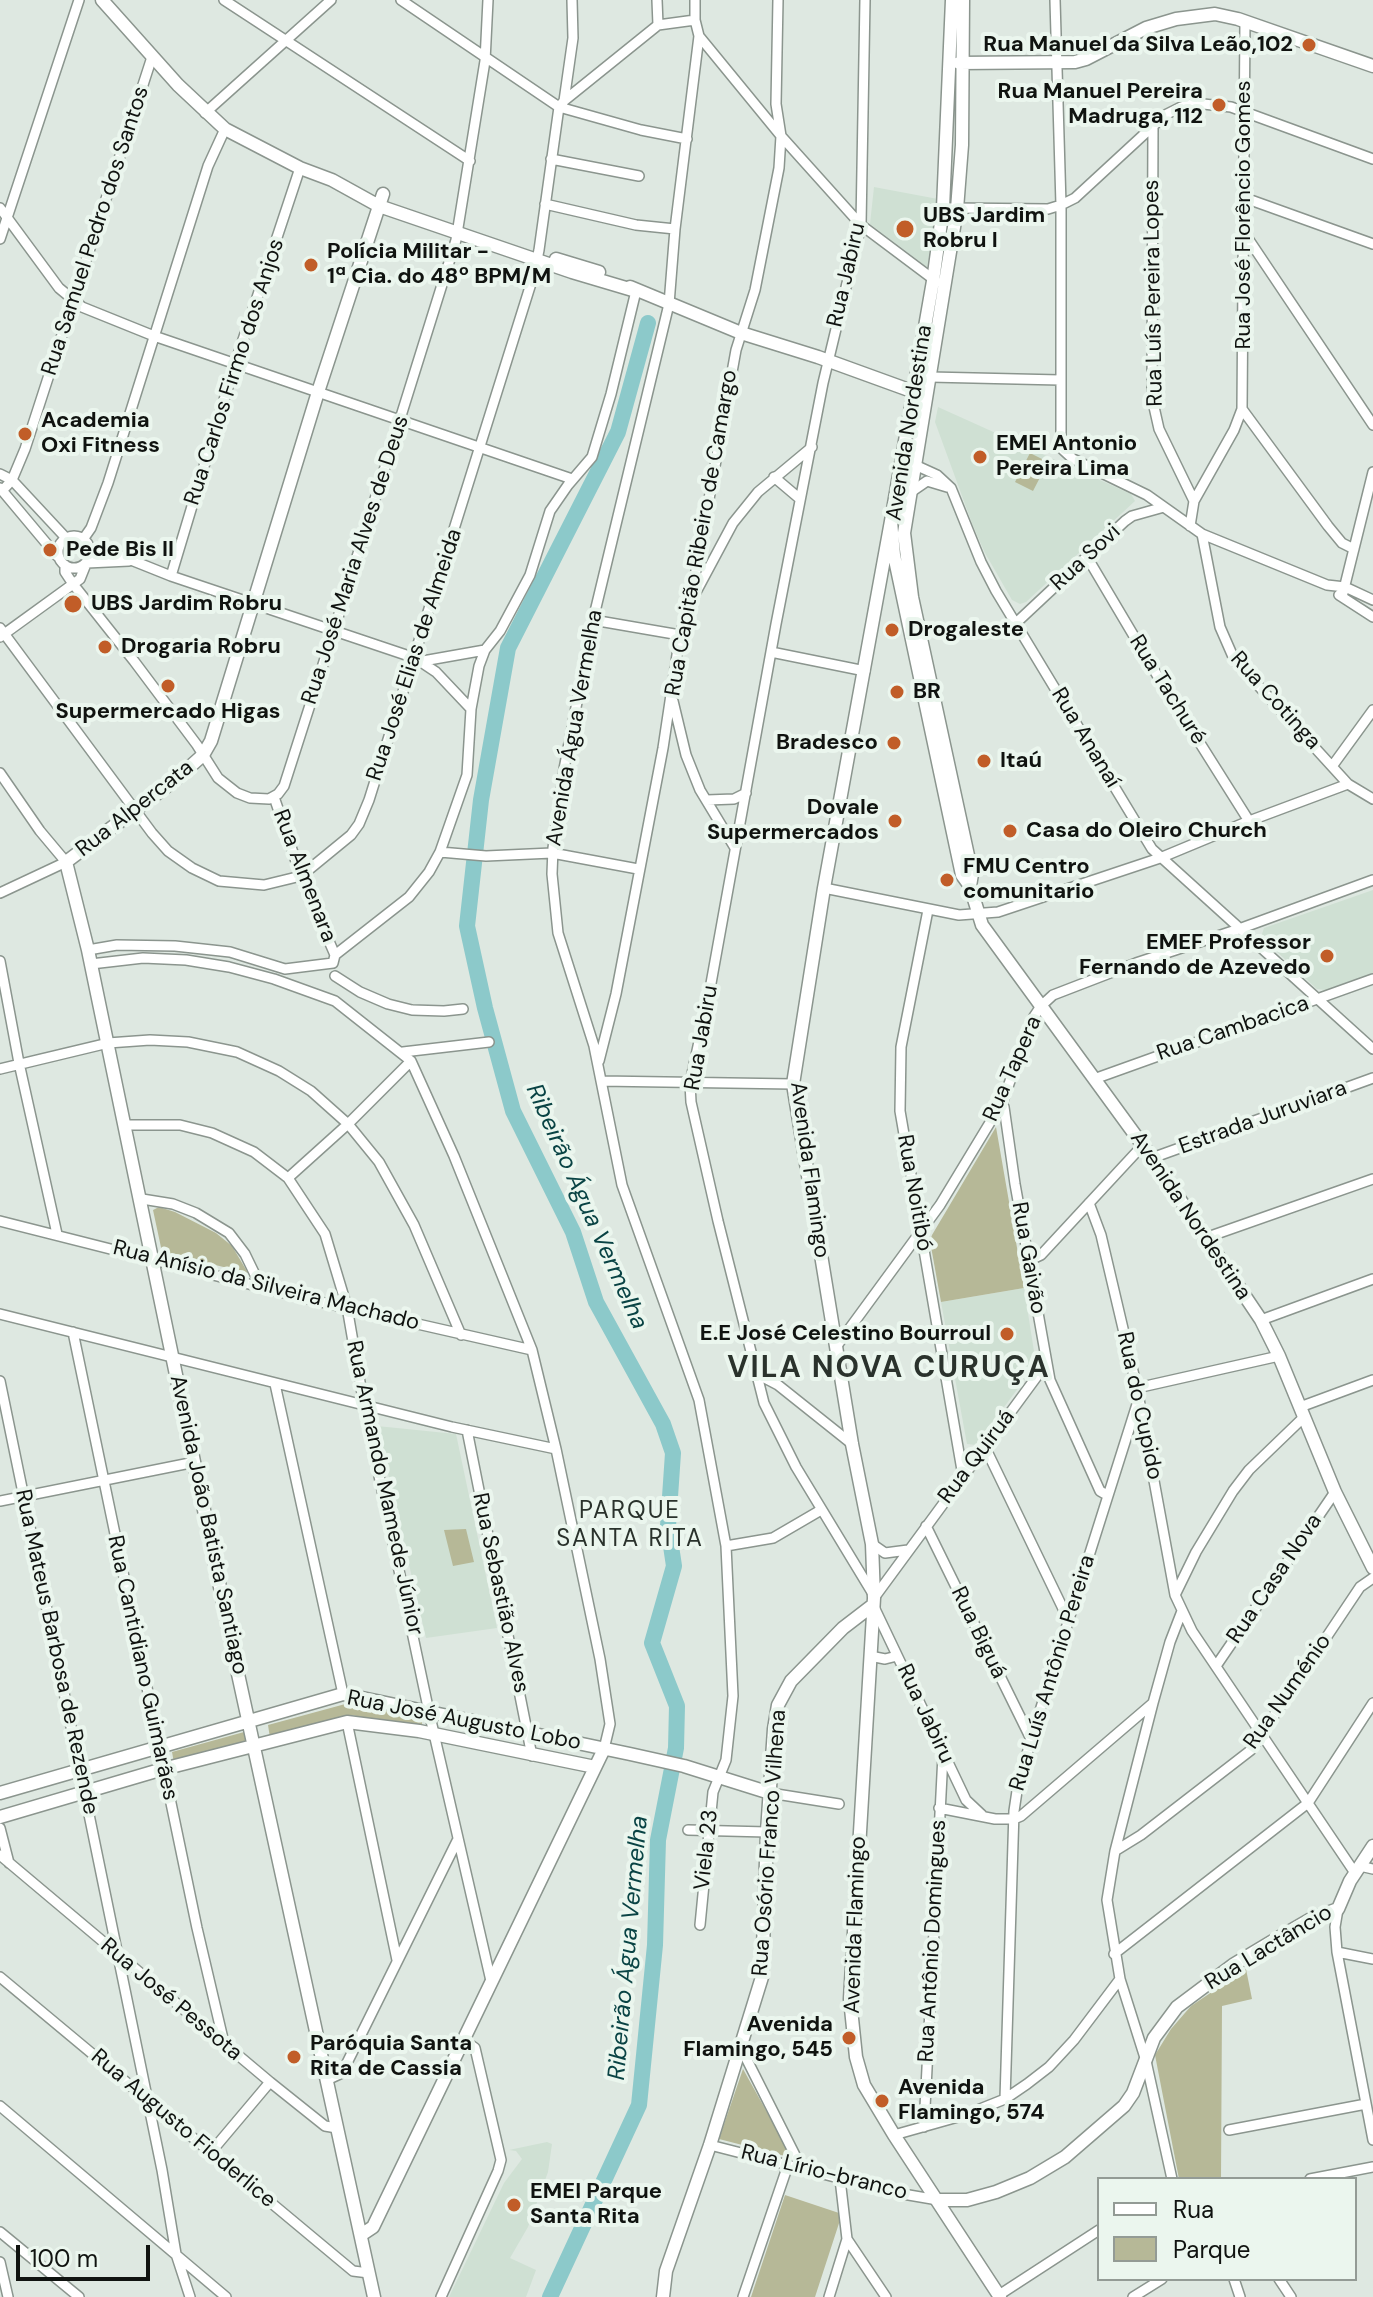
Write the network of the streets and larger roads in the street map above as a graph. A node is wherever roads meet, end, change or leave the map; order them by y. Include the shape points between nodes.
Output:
1 (79, 0) edge
2 (102, 0) edge
3 (224, 0) edge
4 (331, 0) edge
5 (401, 0) edge
6 (488, 0) edge
7 (572, 0) edge
8 (657, 0) edge
9 (695, 0) edge
10 (778, 0) edge
11 (865, 0) edge
12 (952, 0) edge
13 (963, 0) edge
14 (1055, 0) edge
15 (695, 20) junction
16 (1245, 21) junction
17 (658, 25) junction
18 (699, 36) junction
19 (286, 41) junction
20 (486, 55) junction
21 (152, 57) junction
22 (950, 62) junction
23 (964, 63) junction
24 (1056, 63) junction
25 (1373, 66) edge
26 (562, 104) junction
27 (1244, 111) junction
28 (205, 113) junction
29 (1153, 124) junction
30 (225, 129) junction
31 (781, 136) junction
32 (687, 139) junction
33 (551, 159) junction
34 (1373, 159) edge
35 (470, 161) junction
36 (300, 168) junction
37 (639, 176) dead end
38 (1245, 198) junction
39 (381, 200) junction
40 (545, 204) junction
41 (1061, 205) junction
42 (0, 208) edge
43 (943, 208) junction
44 (957, 209) junction
45 (7, 217) junction
46 (861, 225) junction
47 (675, 229) junction
48 (458, 234) junction
49 (1245, 234) junction
50 (0, 239) edge
51 (1373, 244) edge
52 (537, 259) junction
53 (940, 282) junction
54 (636, 291) junction
55 (74, 301) junction
56 (669, 304) junction
57 (741, 333) junction
58 (154, 336) junction
59 (828, 360) junction
60 (235, 364) junction
61 (930, 377) junction
62 (1060, 380) junction
63 (318, 392) junction
64 (913, 392) junction
65 (927, 397) junction
66 (1242, 409) junction
67 (401, 420) junction
68 (1373, 425) edge
69 (812, 447) junction
70 (481, 448) junction
71 (915, 465) junction
72 (1373, 472) edge
73 (0, 474) edge
74 (774, 477) junction
75 (572, 479) junction
76 (12, 480) junction
77 (951, 488) junction
78 (1, 489) edge
79 (911, 492) junction
80 (800, 499) junction
81 (1194, 501) junction
82 (1164, 507) junction
83 (891, 521) junction
84 (1190, 526) junction
85 (1202, 534) junction
86 (66, 538) junction
87 (84, 538) junction
88 (90, 548) junction
89 (1354, 549) junction
90 (1087, 557) junction
91 (133, 561) junction
92 (62, 562) junction
93 (86, 563) junction
94 (171, 576) junction
95 (905, 580) junction
96 (73, 584) junction
97 (879, 591) junction
98 (1343, 592) junction
99 (1373, 600) edge
100 (253, 603) junction
101 (690, 604) junction
102 (1373, 617) edge
103 (593, 620) junction
104 (1016, 623) junction
105 (333, 631) junction
106 (1, 633) edge
107 (680, 635) junction
108 (485, 650) junction
109 (771, 652) junction
110 (419, 660) junction
111 (865, 671) junction
112 (672, 698) junction
113 (471, 709) junction
114 (1373, 710) edge
115 (203, 755) junction
116 (1333, 765) junction
117 (0, 773) edge
118 (1348, 784) junction
119 (746, 793) junction
120 (274, 797) junction
121 (1373, 799) edge
122 (707, 800) junction
123 (135, 810) junction
124 (1249, 821) junction
125 (735, 848) junction
126 (440, 852) junction
127 (552, 853) junction
128 (1160, 858) junction
129 (66, 862) junction
130 (638, 869) junction
131 (301, 876) junction
132 (1373, 880) edge
133 (824, 888) junction
134 (0, 893) edge
135 (928, 910) junction
136 (978, 914) junction
137 (1239, 929) junction
138 (88, 950) junction
139 (334, 959) junction
140 (0, 961) edge
141 (91, 964) junction
142 (335, 976) junction
143 (1373, 979) edge
144 (1320, 998) junction
145 (335, 1001) junction
146 (1041, 1006) junction
147 (463, 1009) dead end
148 (489, 1042) dead end
149 (108, 1043) junction
150 (1373, 1049) edge
151 (403, 1052) junction
152 (411, 1061) junction
153 (19, 1063) junction
154 (598, 1064) junction
155 (0, 1069) edge
156 (1373, 1078) edge
157 (1094, 1079) junction
158 (601, 1081) junction
159 (690, 1083) junction
160 (793, 1084) junction
161 (1001, 1103) junction
162 (348, 1124) junction
163 (125, 1125) junction
164 (1143, 1145) junction
165 (1152, 1158) junction
166 (288, 1178) junction
167 (1373, 1179) edge
168 (142, 1199) junction
169 (1089, 1203) junction
170 (0, 1221) edge
171 (921, 1230) junction
172 (57, 1234) junction
173 (1205, 1238) junction
174 (152, 1259) junction
175 (1028, 1261) junction
176 (1373, 1279) edge
177 (261, 1287) junction
178 (347, 1307) junction
179 (0, 1314) edge
180 (1261, 1320) junction
181 (73, 1332) junction
182 (461, 1335) junction
183 (836, 1347) junction
184 (532, 1350) junction
185 (1279, 1356) junction
186 (173, 1358) junction
187 (1046, 1364) junction
188 (757, 1374) junction
189 (1373, 1380) edge
190 (0, 1381) edge
191 (275, 1384) junction
192 (1138, 1393) junction
193 (364, 1405) junction
194 (1302, 1412) junction
195 (467, 1430) junction
196 (852, 1444) junction
197 (985, 1447) junction
198 (556, 1449) junction
199 (195, 1462) junction
200 (963, 1476) junction
201 (103, 1480) junction
202 (1335, 1492) junction
203 (1107, 1495) junction
204 (24, 1496) junction
205 (0, 1501) edge
206 (821, 1510) junction
207 (926, 1526) junction
208 (872, 1544) junction
209 (726, 1546) junction
210 (908, 1550) junction
211 (1373, 1568) edge
212 (1373, 1578) edge
213 (1175, 1595) junction
214 (873, 1599) junction
215 (1182, 1611) junction
216 (1068, 1619) junction
217 (870, 1656) junction
218 (897, 1656) junction
219 (1216, 1666) junction
220 (343, 1694) junction
221 (1153, 1703) junction
222 (1373, 1703) edge
223 (429, 1712) junction
224 (248, 1720) junction
225 (347, 1722) junction
226 (528, 1732) junction
227 (434, 1735) junction
228 (1262, 1735) junction
229 (1031, 1739) junction
230 (255, 1746) junction
231 (159, 1748) junction
232 (604, 1749) junction
233 (943, 1755) junction
234 (532, 1756) junction
235 (595, 1767) junction
236 (163, 1769) junction
237 (81, 1770) junction
238 (719, 1777) junction
239 (85, 1792) junction
240 (0, 1793) edge
241 (770, 1793) junction
242 (1308, 1803) junction
243 (839, 1804) dead end
244 (939, 1808) junction
245 (0, 1817) edge
246 (984, 1817) junction
247 (1014, 1819) junction
248 (0, 1828) edge
249 (688, 1830) dead end
250 (708, 1831) junction
251 (767, 1832) junction
252 (457, 1841) junction
253 (1373, 1846) edge
254 (1115, 1851) junction
255 (0, 1855) edge
256 (9, 1863) junction
257 (1363, 1869) edge
258 (1338, 1909) junction
259 (111, 1923) junction
260 (700, 1925) dead end
261 (89, 1931) junction
262 (1337, 1952) junction
263 (1114, 1954) junction
264 (118, 1956) junction
265 (1373, 1959) edge
266 (397, 1960) junction
267 (0, 1977) edge
268 (144, 1978) junction
269 (1120, 1979) junction
270 (491, 1981) junction
271 (125, 1990) junction
272 (213, 2003) junction
273 (197, 2023) junction
274 (464, 2040) junction
275 (224, 2043) junction
276 (741, 2048) junction
277 (1146, 2061) junction
278 (327, 2080) junction
279 (270, 2082) junction
280 (1005, 2099) junction
281 (146, 2100) junction
282 (1366, 2104) junction
283 (0, 2106) edge
284 (924, 2127) junction
285 (337, 2128) junction
286 (1229, 2130) dead end
287 (894, 2135) junction
288 (1373, 2140) edge
289 (710, 2145) junction
290 (211, 2152) junction
291 (788, 2165) junction
292 (1373, 2167) edge
293 (802, 2169) junction
294 (1172, 2177) edge
295 (1320, 2177) edge
296 (840, 2179) junction
297 (938, 2200) junction
298 (1097, 2231) edge
299 (0, 2232) edge
300 (361, 2235) junction
301 (847, 2239) junction
302 (176, 2254) junction
303 (0, 2262) edge
304 (369, 2273) junction
305 (1159, 2281) edge
306 (999, 2296) edge
307 (8, 2297) edge
308 (79, 2297) edge
309 (190, 2297) edge
310 (226, 2297) edge
311 (374, 2297) edge
312 (441, 2297) edge
313 (663, 2297) edge
314 (743, 2297) edge
315 (829, 2297) edge
316 (886, 2297) edge
317 (1133, 2297) edge

1 - 45 street
2 - 21 street
3 - 19 street
4 - 19 street
5 - 20 street
6 - 20 street, Rua José Maria Alves de Deus
7 - 26 street, Rua José Elias de Almeida via 573,38
8 - 17 street
9 - 15 street, Avenida Água Vermelha
10 - 31 street, Rua Capitão Ribeiro de Camargo via 776,104
11 - 46 street, Rua Jabiru
12 - 22 street, Avenida Nordestina
13 - 23 street, Avenida Nordestina
14 - 24 street
15 - 17 street
15 - 18 street, Avenida Água Vermelha
16 - 24 street via 1215,14 1176,19 1086,59
16 - 25 street
16 - 27 street, Rua José Florêncio Gomes
17 - 26 street
18 - 31 street
18 - 32 street, Avenida Água Vermelha
19 - 28 street
19 - 35 street
20 - 26 street
20 - 35 street, Rua José Maria Alves de Deus
21 - 28 street
21 - 55 street, Rua Samuel Pedro dos Santos
22 - 23 street
22 - 43 street, Avenida Nordestina
23 - 24 street
23 - 44 street, Avenida Nordestina
24 - 41 street
26 - 32 street
26 - 33 street, Rua José Elias de Almeida
27 - 29 street via 1194,103
27 - 34 street
27 - 38 street, Rua José Florêncio Gomes
28 - 30 street
29 - 41 street
29 - 81 street, Rua Luís Pereira Lopes via 1152,398 1159,429
30 - 36 street
30 - 58 street
31 - 46 street
31 - 57 street, Rua Capitão Ribeiro de Camargo via 762,252
32 - 47 street, Avenida Água Vermelha
33 - 37 street
33 - 40 street, Rua José Elias de Almeida
35 - 48 street, Rua José Maria Alves de Deus
36 - 39 street
36 - 60 street, Rua Carlos Firmo dos Anjos
38 - 49 street, Rua José Florêncio Gomes
38 - 51 street
39 - 48 street
39 - 63 street
40 - 47 street
40 - 52 street, Rua José Elias de Almeida
41 - 44 street
41 - 62 street
42 - 45 street
43 - 44 street
43 - 53 street, Avenida Nordestina
44 - 53 street, Avenida Nordestina
45 - 50 street
45 - 55 street
46 - 53 street
46 - 59 street, Rua Jabiru
47 - 56 street, Avenida Água Vermelha
48 - 52 street
48 - 67 street, Rua José Maria Alves de Deus
49 - 66 street, Rua José Florêncio Gomes
49 - 68 street
52 - 54 street via 569,262
52 - 70 street, Rua José Elias de Almeida
53 - 61 street, Avenida Nordestina
53 - 64 street, Avenida Nordestina
54 - 56 street
54 - 75 street via 592,457
55 - 58 street
55 - 76 street, Rua Samuel Pedro dos Santos
56 - 57 street
56 - 103 street, Avenida Água Vermelha
57 - 59 street
57 - 101 street, Rua Capitão Ribeiro de Camargo
58 - 60 street
58 - 87 street via 108,483
59 - 64 street
59 - 69 street, Rua Jabiru
60 - 63 street
60 - 94 street, Rua Carlos Firmo dos Anjos
61 - 62 street
61 - 65 street, Avenida Nordestina
62 - 82 street via 1060,444 1065,454
63 - 67 street
63 - 100 street
64 - 65 street
64 - 83 street, Avenida Nordestina
65 - 71 street, Avenida Nordestina
66 - 81 street, Rua José Florêncio Gomes
66 - 89 street via 1328,526
67 - 70 street
67 - 105 street, Rua José Maria Alves de Deus
69 - 74 street
69 - 80 street, Rua Jabiru
70 - 75 street
70 - 110 street, Rua José Elias de Almeida
71 - 77 street
71 - 79 street, Avenida Nordestina
72 - 89 street
73 - 76 street
74 - 80 street
74 - 101 street via 733,523
75 - 108 street via 550,511 518,601
76 - 78 street, Rua Samuel Pedro dos Santos
76 - 86 street
77 - 79 street via 927,481
77 - 104 street, Rua Ananaí via 981,562
78 - 92 street
79 - 95 street, Avenida Nordestina via 904,533
80 - 109 street, Rua Jabiru
81 - 84 street, Rua José Florêncio Gomes
82 - 84 street
82 - 90 street, Rua Sovi via 1132,516
83 - 95 street, Avenida Nordestina
83 - 97 street, Avenida Flamingo
84 - 85 street
85 - 98 street
85 - 116 street, Rua Cotinga via 1220,627 1234,659
86 - 87 street
86 - 92 street via 59,545
87 - 88 street
88 - 91 street
88 - 93 street
89 - 98 street
90 - 104 street, Rua Sovi
90 - 124 street, Rua Tachuré
91 - 93 street
91 - 94 street
92 - 93 street via 76,568
92 - 96 street
93 - 96 street
94 - 100 street
95 - 97 street via 890,582
95 - 136 street, Avenida Nordestina via 958,857
96 - 106 street
96 - 115 street
97 - 111 street, Avenida Flamingo
98 - 99 street
98 - 102 street
100 - 105 street
100 - 115 street
101 - 107 street, Rua Capitão Ribeiro de Camargo
103 - 107 street
103 - 127 street, Avenida Água Vermelha
104 - 128 street, Rua Ananaí
105 - 110 street
105 - 120 street, Rua José Maria Alves de Deus via 284,786
106 - 123 street, Rua José Elias de Almeida
107 - 112 street, Rua Capitão Ribeiro de Camargo
108 - 110 street
108 - 113 street
109 - 111 street
109 - 119 street, Rua Jabiru
110 - 113 street
110 - 131 street, Rua José Elias de Almeida via 359,824
111 - 133 street, Avenida Flamingo
112 - 122 street via 686,755
112 - 130 street, Rua Capitão Ribeiro de Camargo
113 - 126 street via 467,775
114 - 116 street
115 - 120 street via 218,778 237,793
115 - 123 street, Rua Alpercata
116 - 118 street, Rua Cotinga
117 - 129 street, Avenida João Batista Santiago
118 - 121 street, Rua Cotinga
118 - 124 street
119 - 122 street
119 - 125 street, Rua Jabiru
120 - 131 street, Rua Almenara
122 - 125 street
123 - 129 street, Rua Alpercata
123 - 131 street, Rua José Elias de Almeida via 168,851 219,881 252,886
124 - 128 street
125 - 159 street, Rua Jabiru
126 - 127 street
126 - 139 street via 409,897
127 - 130 street
127 - 154 street, Avenida Água Vermelha via 558,933
128 - 136 street
128 - 137 street, Rua Ananaí
129 - 134 street
129 - 138 street, Avenida João Batista Santiago
130 - 154 street, Rua Capitão Ribeiro de Camargo
131 - 139 street, Rua Almenara
132 - 137 street, Rua Tapera
133 - 135 street
133 - 160 street, Avenida Flamingo
135 - 136 street
135 - 171 street, Rua Noitibó via 901,1047 899,1086
136 - 146 street, Avenida Nordestina
137 - 144 street, Rua Ananaí
137 - 146 street, Rua Tapera via 1081,984
138 - 139 street via 117,945 184,947 230,952 285,969
138 - 141 street, Avenida João Batista Santiago
139 - 142 street, Rua Almenara
140 - 153 street
141 - 145 street via 186,960 274,979
141 - 149 street, Avenida João Batista Santiago
142 - 145 street, Rua Almenara
142 - 147 street via 388,1004 412,1010
143 - 144 street, Rua Cambacica
144 - 150 street, Rua Ananaí
144 - 157 street, Rua Cambacica
145 - 151 street
146 - 157 street, Avenida Nordestina
146 - 161 street, Rua Tapera
148 - 151 street
149 - 153 street
149 - 162 street via 188,1042 237,1052 311,1091
149 - 163 street, Avenida João Batista Santiago
151 - 152 street
152 - 162 street
152 - 184 street
153 - 155 street
153 - 172 street
154 - 158 street, Avenida Água Vermelha
156 - 165 street, Estrada Juruviara
157 - 164 street, Avenida Nordestina
158 - 159 street
158 - 209 street, Avenida Água Vermelha via 622,1185 699,1400
159 - 160 street
159 - 188 street, Rua Jabiru
160 - 183 street, Avenida Flamingo
161 - 171 street, Rua Tapera
161 - 175 street, Rua Gaivão
162 - 166 street
162 - 182 street via 395,1186
163 - 166 street, Rua Armando Mamede Júnior via 180,1125 212,1133 254,1152
163 - 168 street, Avenida João Batista Santiago
164 - 165 street, Avenida Nordestina
164 - 169 street
165 - 173 street, Avenida Nordestina
166 - 178 street, Rua Armando Mamede Júnior via 325,1234
167 - 173 street
168 - 174 street, Avenida João Batista Santiago
168 - 177 street via 173,1204 229,1233
169 - 175 street via 1041,1255
169 - 192 street, Rua do Cupido
170 - 172 street, Rua Anísio da Silveira Machado
171 - 183 street, Rua Tapera
171 - 200 street, Rua Noitibó
172 - 174 street, Rua Anísio da Silveira Machado
173 - 180 street, Avenida Nordestina
174 - 177 street, Rua Anísio da Silveira Machado
174 - 186 street, Avenida João Batista Santiago
175 - 187 street, Rua Gaivão
176 - 180 street
177 - 178 street, Rua Anísio da Silveira Machado
178 - 182 street, Rua Anísio da Silveira Machado
178 - 193 street, Rua Armando Mamede Júnior
179 - 181 street
180 - 185 street, Avenida Nordestina
181 - 186 street
181 - 201 street, Rua Cantidiano Guimarães
182 - 184 street, Rua Anísio da Silveira Machado
183 - 196 street, Avenida Flamingo
184 - 198 street
185 - 192 street
185 - 194 street, Avenida Nordestina
186 - 191 street
186 - 199 street, Avenida João Batista Santiago
187 - 197 street, Rua Quiruá
187 - 203 street, Rua Gaivão via 1074,1437 1100,1491
188 - 196 street
188 - 206 street, Rua Jabiru via 764,1403
189 - 194 street
190 - 204 street, Rua Mateus Barbosa de Rezende
191 - 193 street
191 - 220 street
192 - 203 street, Rua Luís Antônio Pereira
192 - 213 street, Rua do Cupido
193 - 195 street
193 - 223 street, Rua Armando Mamede Júnior
194 - 202 street, Avenida Nordestina
194 - 213 street via 1233,1491
195 - 198 street
195 - 226 street, Rua Sebastião Alves
196 - 208 street, Avenida Flamingo
197 - 200 street, Rua Quiruá
197 - 216 street
198 - 232 street via 602,1671 610,1724
199 - 201 street
199 - 224 street, Avenida João Batista Santiago
200 - 207 street, Rua Quiruá
201 - 204 street
201 - 231 street, Rua Cantidiano Guimarães
202 - 211 street, Avenida Nordestina
202 - 219 street, Rua Casa Nova
203 - 216 street, Rua Luís Antônio Pereira
204 - 205 street
204 - 237 street, Rua Mateus Barbosa de Rezende
206 - 209 street via 773,1538
206 - 214 street, Rua Jabiru
207 - 210 street, Rua Quiruá
207 - 229 street, Rua Biguá
208 - 210 street via 885,1553
208 - 214 street, Avenida Flamingo
209 - 238 street, Avenida Água Vermelha via 733,1696 726,1760
210 - 214 street, Rua Quiruá
212 - 228 street, Rua Numénio via 1360,1587
213 - 215 street, Rua do Cupido
214 - 217 street, Avenida Flamingo
214 - 218 street, Rua Jabiru
214 - 241 street, Rua Osório Franco Vilhena via 781,1696
215 - 219 street, Rua do Cupido
215 - 221 street
216 - 229 street, Rua Luís Antônio Pereira
217 - 218 street
217 - 287 street, Avenida Flamingo via 850,1999 864,2085
218 - 233 street, Rua Jabiru
219 - 228 street, Rua do Cupido
220 - 223 street, Rua José Augusto Lobo
220 - 224 street, Rua José Augusto Lobo
221 - 247 street
221 - 254 street
222 - 242 street
223 - 226 street, Rua José Augusto Lobo
223 - 227 street, Rua Armando Mamede Júnior
224 - 230 street, Avenida João Batista Santiago
224 - 231 street, Rua José Augusto Lobo
225 - 227 street, Rua José Augusto Lobo
225 - 230 street, Rua José Augusto Lobo
225 - 266 street
226 - 232 street, Rua José Augusto Lobo
226 - 234 street, Rua Sebastião Alves
227 - 234 street, Rua José Augusto Lobo
227 - 252 street, Rua Armando Mamede Júnior
228 - 242 street, Rua do Cupido
228 - 254 street, Rua Numénio via 1251,1750
229 - 247 street, Rua Luís Antônio Pereira
230 - 236 street, Rua José Augusto Lobo
230 - 278 street, Avenida João Batista Santiago
231 - 236 street, Rua Cantidiano Guimarães
231 - 237 street, Rua José Augusto Lobo
232 - 235 street
232 - 238 street, Rua José Augusto Lobo
233 - 244 street, Rua Antônio Domingues
233 - 246 street, Rua Jabiru via 966,1800
234 - 235 street, Rua José Augusto Lobo
235 - 270 street
236 - 239 street, Rua José Augusto Lobo
236 - 272 street, Rua Cantidiano Guimarães
237 - 239 street, Rua Mateus Barbosa de Rezende
237 - 240 street, Rua José Augusto Lobo
238 - 241 street, Rua José Augusto Lobo
238 - 250 street, Viela 23
239 - 245 street, Rua José Augusto Lobo
239 - 259 street, Rua Mateus Barbosa de Rezende
241 - 243 street, Rua José Augusto Lobo
241 - 251 street, Rua Osório Franco Vilhena
242 - 257 street, Rua do Cupido
242 - 263 street
244 - 246 street
244 - 284 street, Rua Antônio Domingues
246 - 247 street
247 - 280 street, Rua Luís Antônio Pereira
248 - 256 street
249 - 250 street
250 - 251 street
250 - 260 street, Viela 23
251 - 276 street, Rua Osório Franco Vilhena via 765,1962
252 - 266 street
252 - 270 street, Rua Armando Mamede Júnior
253 - 257 street, Rua Lactâncio
254 - 263 street via 1107,1900
255 - 256 street, Rua José Pessota
256 - 261 street, Rua José Pessota
257 - 258 street, Rua Lactâncio
258 - 262 street
258 - 277 street, Rua Lactâncio via 1233,1965 1177,2007 1154,2038
259 - 261 street
259 - 264 street, Rua Mateus Barbosa de Rezende
261 - 264 street, Rua José Pessota
262 - 265 street
262 - 282 street
263 - 269 street
264 - 268 street, Rua José Pessota
264 - 271 street, Rua Mateus Barbosa de Rezende
266 - 278 street via 342,2073
267 - 281 street, Rua Augusto Fioderlice
268 - 271 street
268 - 273 street, Rua José Pessota
269 - 277 street
269 - 280 street via 1049,2067
270 - 274 street
271 - 281 street, Rua Mateus Barbosa de Rezende
272 - 273 street
272 - 275 street, Rua Cantidiano Guimarães
273 - 275 street, Rua José Pessota
274 - 300 street via 373,2227
274 - 312 street via 475,2048 501,2160
275 - 279 street, Rua José Pessota
276 - 289 street, Rua Osório Franco Vilhena
276 - 293 street
277 - 294 street
277 - 297 street, Rua Lactâncio via 1124,2106 1065,2157 996,2192
278 - 285 street, Avenida João Batista Santiago
279 - 285 street, Rua José Pessota via 325,2126
279 - 290 street
280 - 284 street
281 - 290 street, Rua Augusto Fioderlice
281 - 302 street, Rua Mateus Barbosa de Rezende
282 - 286 street
282 - 288 street
283 - 302 street
284 - 287 street
285 - 300 street, Avenida João Batista Santiago
287 - 297 street, Avenida Flamingo
289 - 291 street, Rua Lírio-branco
289 - 313 street, Rua Osório Franco Vilhena via 666,2271
290 - 304 street, Rua Augusto Fioderlice via 353,2271
291 - 293 street, Rua Lírio-branco
291 - 314 street
292 - 295 street
293 - 296 street, Rua Lírio-branco
296 - 297 street, Rua Lírio-branco
296 - 301 street
297 - 306 street, Avenida Flamingo
298 - 306 street
299 - 308 street
300 - 304 street, Avenida João Batista Santiago
301 - 315 street
301 - 316 street
302 - 309 street, Rua Mateus Barbosa de Rezende
302 - 310 street
303 - 307 street
304 - 311 street, Avenida João Batista Santiago
305 - 317 street

